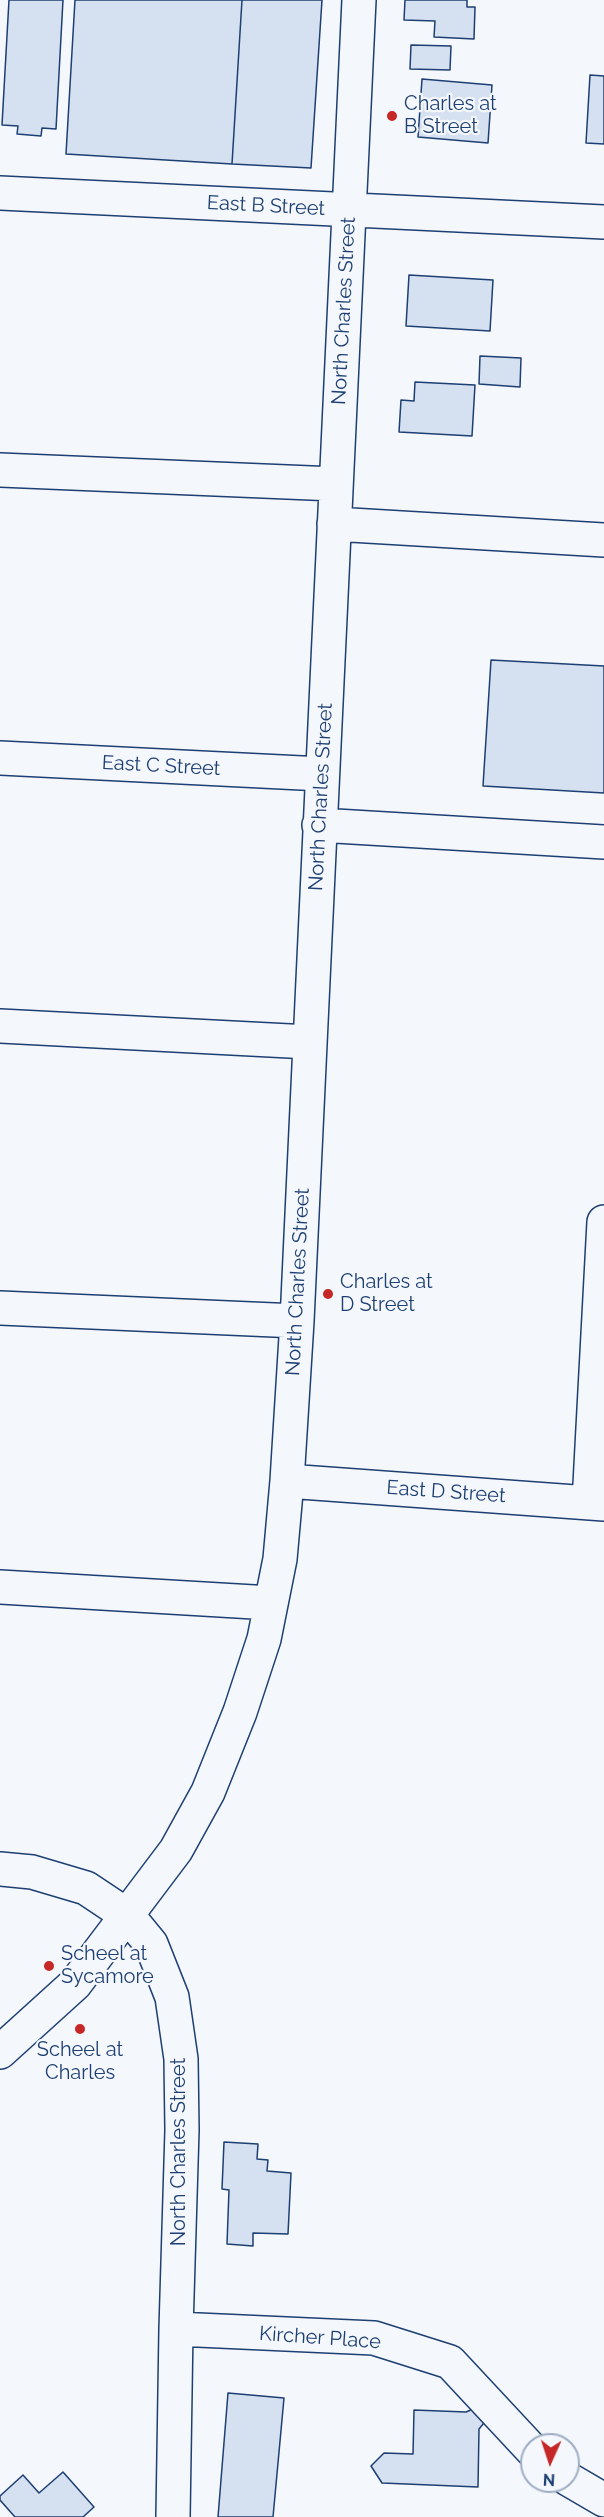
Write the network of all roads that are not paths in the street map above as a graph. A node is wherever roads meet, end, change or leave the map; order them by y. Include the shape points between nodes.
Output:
1 (359, 0) edge
2 (0, 192) edge
3 (348, 211) junction
4 (604, 222) edge
5 (0, 470) edge
6 (335, 484) junction
7 (334, 524) junction
8 (604, 540) edge
9 (0, 758) edge
10 (322, 774) junction
11 (319, 825) junction
12 (604, 842) edge
13 (0, 1026) edge
14 (309, 1042) junction
15 (604, 1222) edge
16 (0, 1308) edge
17 (297, 1321) junction
18 (287, 1481) junction
19 (597, 1503) edge
20 (0, 1587) edge
21 (271, 1602) junction
22 (0, 1869) edge
23 (128, 1916) junction
24 (0, 2052) edge
25 (176, 2329) junction
26 (520, 2437) edge
27 (580, 2486) edge
28 (604, 2500) edge
29 (173, 2517) edge

1 - 3 street, North Charles Street
2 - 3 street, East B Street
3 - 4 street, East B Street
3 - 6 street, North Charles Street
5 - 6 street
6 - 7 street, North Charles Street
7 - 8 street
7 - 10 street, North Charles Street
9 - 10 street, East C Street
10 - 11 street, North Charles Street
11 - 12 street
11 - 14 street, North Charles Street
13 - 14 street
14 - 17 street, North Charles Street
15 - 19 street
16 - 17 street
17 - 18 street, North Charles Street
18 - 19 street, East D Street
18 - 21 street, North Charles Street
20 - 21 street
21 - 23 street, North Charles Street via 264,1639 240,1712 208,1792 176,1850
22 - 23 street via 32,1872 86,1888
23 - 24 street via 75,1984
23 - 25 street, North Charles Street via 151,1944 172,1997 181,2059
25 - 26 street, Kircher Place via 374,2338 450,2362
25 - 29 street, North Charles Street
27 - 28 street

